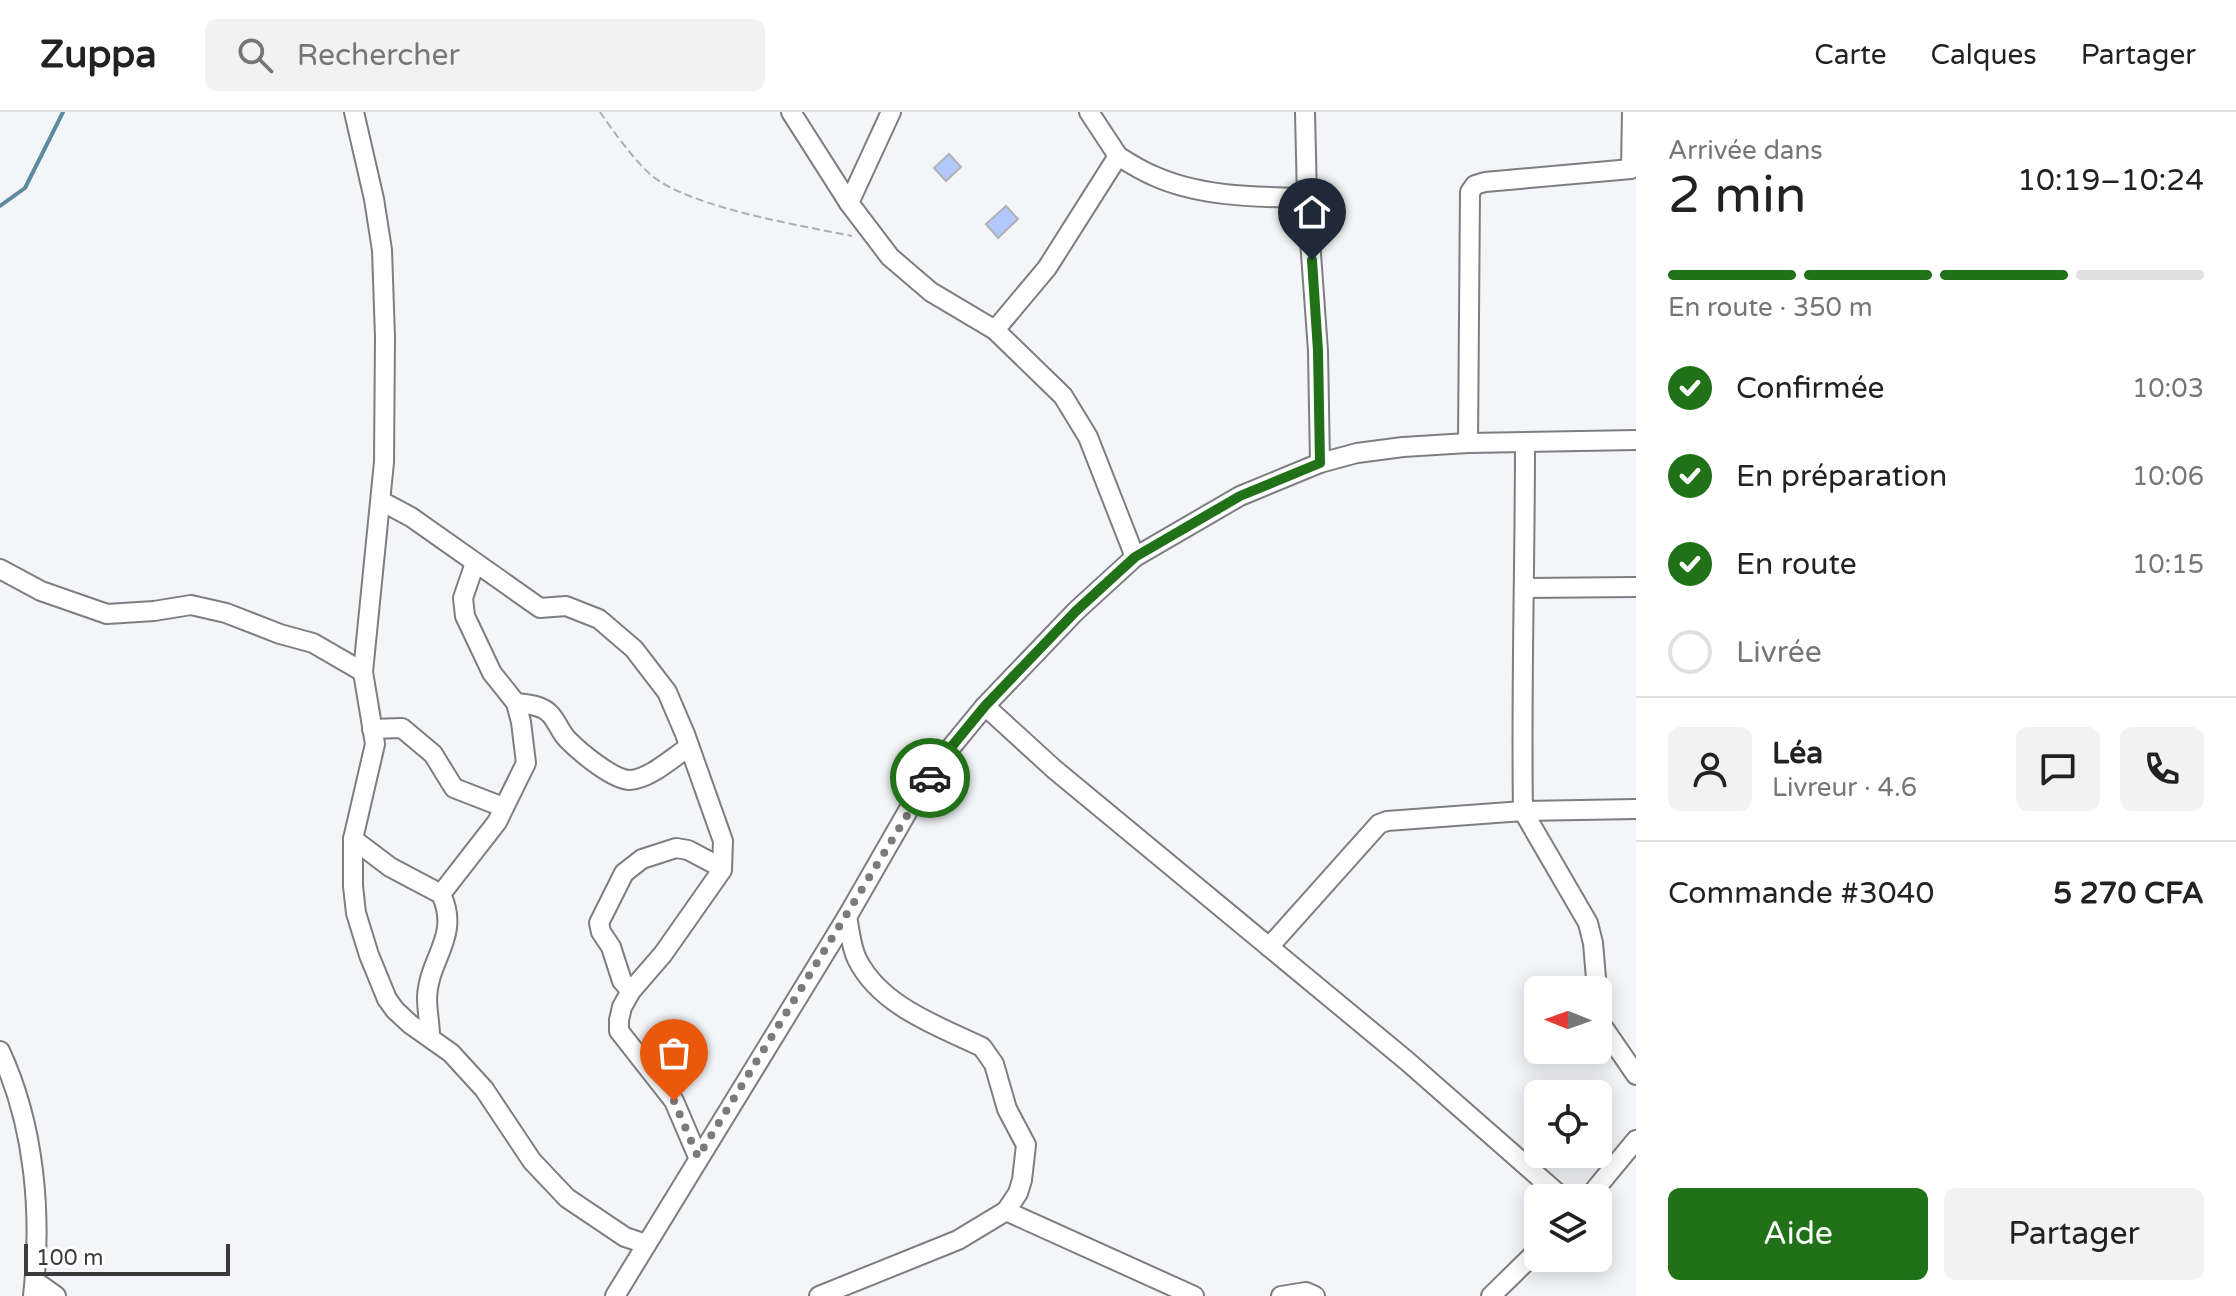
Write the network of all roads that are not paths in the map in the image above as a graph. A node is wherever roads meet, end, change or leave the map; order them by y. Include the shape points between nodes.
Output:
1 (354, 112) edge
2 (791, 112) edge
3 (891, 112) edge
4 (1089, 112) edge
5 (1305, 112) edge
6 (1632, 112) edge
7 (1118, 156) junction
8 (1634, 169) edge
9 (1307, 198) junction
10 (849, 203) junction
11 (995, 330) junction
12 (1636, 440) edge
13 (1468, 443) junction
14 (1525, 443) junction
15 (1320, 463) junction
16 (381, 501) junction
17 (1135, 557) junction
18 (475, 563) junction
19 (0, 569) edge
20 (1636, 587) edge
21 (1525, 588) junction
22 (363, 672) junction
23 (516, 703) junction
24 (985, 706) junction
25 (372, 729) junction
26 (689, 747) junction
27 (503, 807) junction
28 (1636, 809) edge
29 (1523, 811) junction
30 (353, 839) junction
31 (722, 868) junction
32 (441, 894) junction
33 (847, 917) junction
34 (1269, 947) junction
35 (1596, 976) edge
36 (631, 991) junction
37 (430, 1036) junction
38 (1612, 1040) edge
39 (0, 1051) edge
40 (1636, 1075) edge
41 (1636, 1140) edge
42 (698, 1157) junction
43 (1547, 1184) edge
44 (1600, 1184) edge
45 (1006, 1211) junction
46 (646, 1244) junction
47 (1524, 1264) edge
48 (34, 1288) edge
49 (56, 1296) edge
50 (615, 1296) edge
51 (819, 1296) edge
52 (1194, 1296) edge
53 (1281, 1296) edge
54 (1315, 1296) edge
55 (1491, 1296) edge

1 - 16 street via 382,250
2 - 10 street
3 - 10 street
4 - 7 street
5 - 9 street
6 - 8 street
7 - 9 street via 1152,175 1212,192
7 - 11 street via 1047,268
8 - 13 street via 1485,182 1470,192
9 - 15 street
10 - 11 street via 890,257 931,292
11 - 17 street via 1072,410 1088,437
12 - 14 street
13 - 14 street
13 - 15 street via 1357,453
14 - 21 street
15 - 17 street via 1240,496
16 - 18 street
16 - 22 street
17 - 24 street
18 - 23 street via 463,598 465,616 492,673
18 - 26 street via 540,608 566,606 599,619 634,649 667,692
19 - 22 street via 41,591 107,614 191,605 226,613 313,643
20 - 21 street
21 - 29 street
22 - 25 street
23 - 26 street via 550,713 567,739 587,756 629,780
23 - 27 street via 526,763
24 - 33 street via 925,786
24 - 34 street
25 - 27 street via 402,728 433,754 454,788
25 - 30 street via 375,744
26 - 31 street via 723,841
27 - 32 street
28 - 29 street
29 - 34 street via 1379,824
29 - 35 street via 1588,923
30 - 32 street via 390,867
30 - 37 street via 356,913 369,955 395,1010
31 - 36 street
31 - 36 street via 676,848 642,859 624,873 599,923
32 - 37 street via 449,924 427,998
33 - 42 street
33 - 45 street via 856,956 877,985 909,1012 982,1047 990,1056 1027,1152 1018,1193
34 - 43 street
36 - 42 street via 622,1007 619,1031 674,1101
37 - 46 street via 484,1089 532,1161 567,1198 625,1237
38 - 40 street
39 - 48 street via 29,1146 37,1224
41 - 44 street
42 - 46 street
45 - 51 street via 958,1240
45 - 52 street
46 - 50 street
47 - 55 street
48 - 49 street
53 - 54 street

